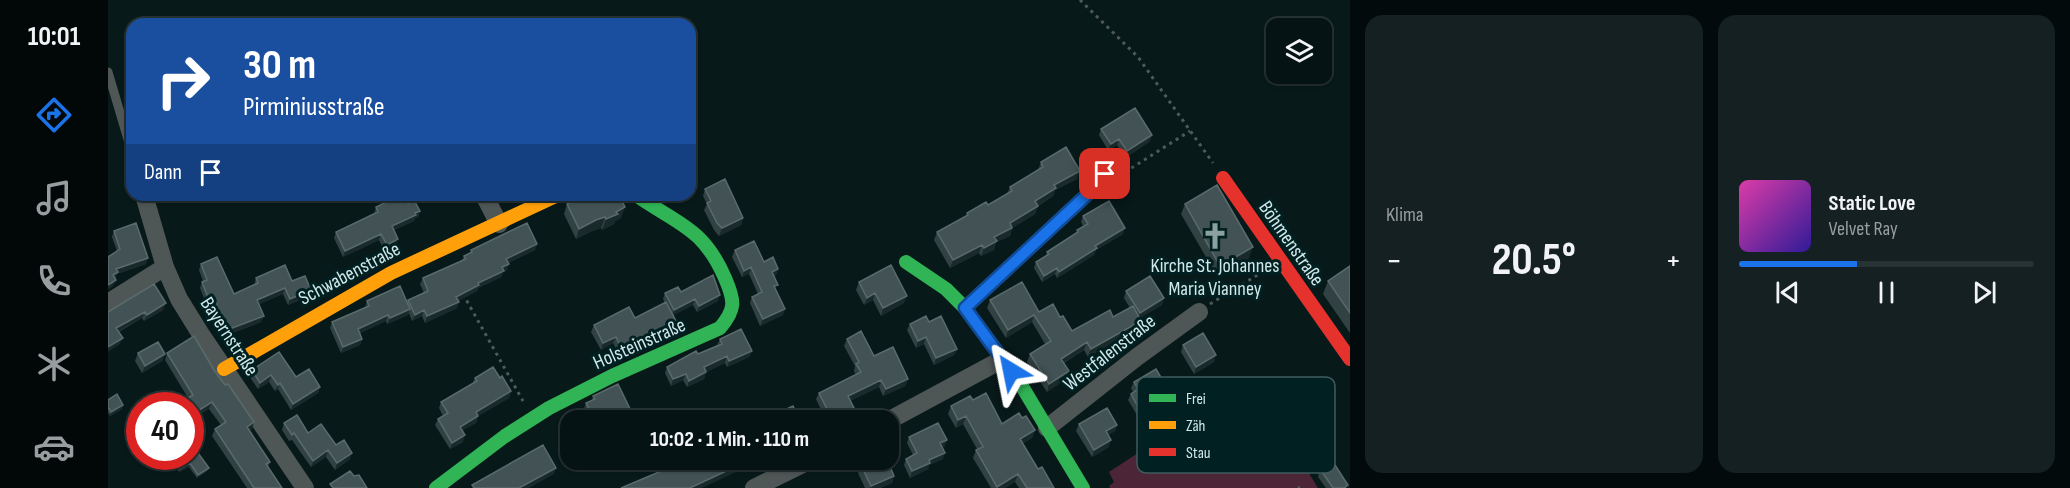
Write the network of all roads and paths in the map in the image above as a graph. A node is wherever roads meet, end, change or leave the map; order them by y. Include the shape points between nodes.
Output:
1 (1080, 0) edge
2 (108, 72) edge
3 (1190, 130) junction
4 (126, 133) edge
5 (1105, 174) joint
6 (1223, 178) joint
7 (146, 201) edge
8 (487, 201) edge
9 (546, 201) edge
10 (645, 201) edge
11 (498, 224) junction
12 (1280, 261) junction
13 (906, 262) dead end
14 (165, 267) junction
15 (463, 294) edge
16 (1215, 301) dead end
17 (108, 303) edge
18 (965, 308) junction
19 (1198, 312) dead end
20 (1003, 359) junction
21 (1350, 359) edge
22 (224, 369) junction
23 (899, 415) edge
24 (532, 418) junction
25 (1047, 428) junction
26 (791, 470) edge
27 (305, 488) edge
28 (436, 488) edge
29 (754, 488) edge
30 (1083, 488) edge

1 - 3 path via 1138,57
2 - 4 lane
3 - 5 path via 1124,173 1110,168
3 - 6 path
5 - 18 street
6 - 12 street, Böhmenstraße
7 - 14 street, Bayernstraße
8 - 11 street
9 - 11 street, Schwabenstraße
10 - 24 street, Holsteinstraße via 701,239 713,252 734,297 729,318 720,328 618,373
11 - 22 street, Schwabenstraße via 391,273
12 - 16 path
12 - 21 street, Böhmenstraße
13 - 18 street via 946,289
14 - 17 street
14 - 22 street, Bayernstraße via 179,299
15 - 24 path
18 - 20 street
19 - 25 street, Westfalenstraße
20 - 23 street
20 - 25 street
22 - 27 street, Bayernstraße
24 - 28 street, Holsteinstraße
25 - 30 street
26 - 29 street

